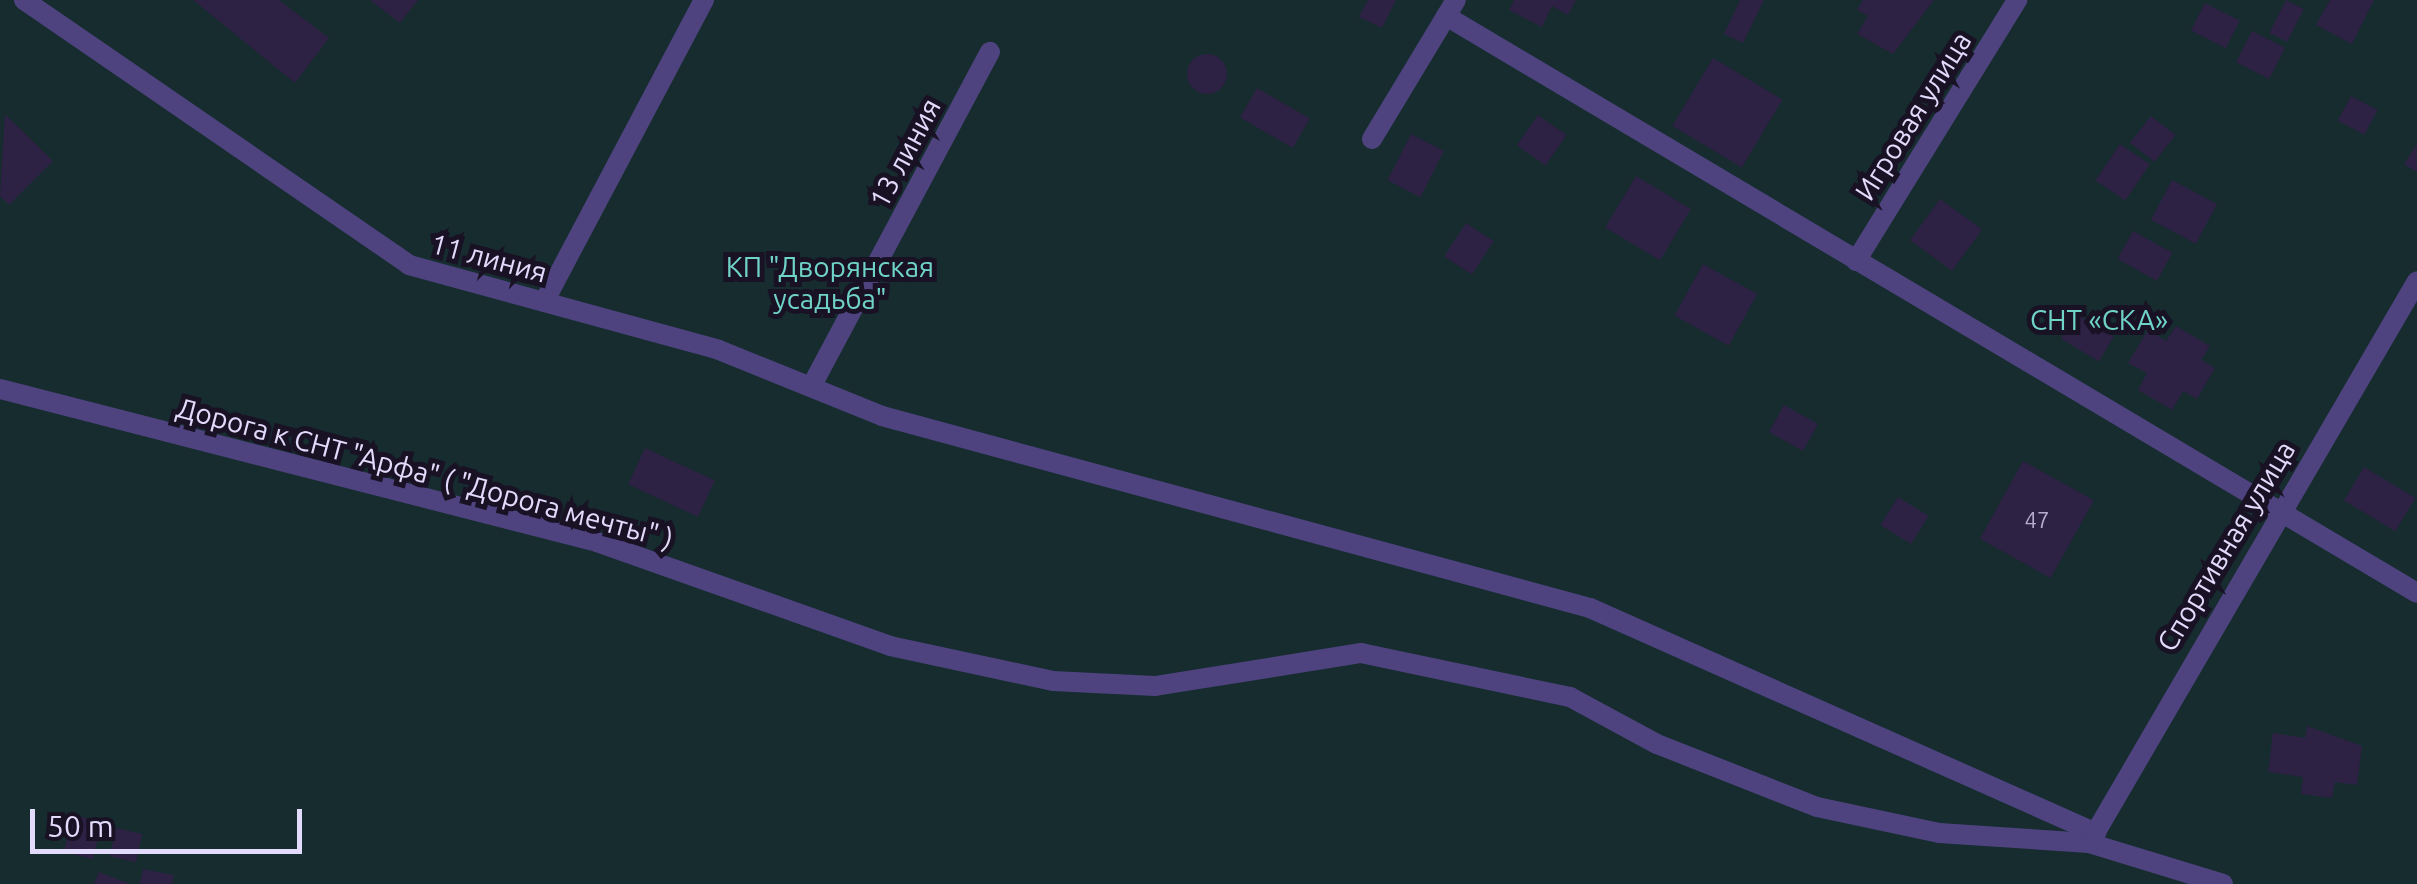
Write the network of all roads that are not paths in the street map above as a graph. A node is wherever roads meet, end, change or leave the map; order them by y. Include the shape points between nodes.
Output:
1 (24, 0) edge
2 (704, 0) edge
3 (2017, 0) edge
4 (1451, 8) edge
5 (990, 52) dead end
6 (1372, 139) dead end
7 (1856, 261) junction
8 (2417, 280) edge
9 (544, 302) junction
10 (811, 386) junction
11 (0, 389) edge
12 (2276, 515) junction
13 (2417, 593) edge
14 (2092, 838) junction
15 (2223, 884) edge

1 - 9 street, 11 линия via 410,265
2 - 9 street
3 - 7 street, Игровая улица
4 - 6 street
4 - 7 street
5 - 10 street, 13 линия
7 - 12 street
8 - 12 street, Спортивная улица
9 - 10 street, 11 линия via 719,350
10 - 14 street, 11 линия via 882,416 1590,608
11 - 14 street, Дорога к СНТ "Арфа" ( "Дорога мечты" ) via 597,542 890,646 1023,675 1155,686 1361,653 1570,697 1656,744 1817,806 1940,833
12 - 13 street
12 - 14 street, Спортивная улица
14 - 15 street, Дорога к СНТ "Арфа" ( "Дорога мечты" )

